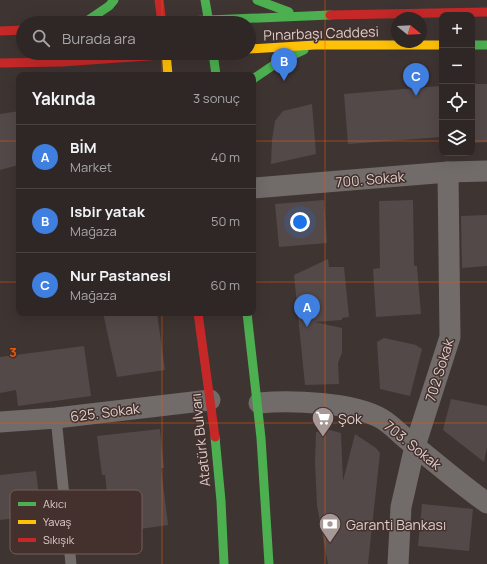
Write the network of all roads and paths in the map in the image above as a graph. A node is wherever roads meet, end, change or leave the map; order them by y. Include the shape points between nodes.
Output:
1 (114, 0) edge
2 (159, 0) edge
3 (205, 0) edge
4 (257, 0) edge
5 (394, 0) edge
6 (394, 12) edge
7 (487, 12) edge
8 (427, 13) edge
9 (391, 14) edge
10 (94, 16) edge
11 (161, 16) edge
12 (207, 16) edge
13 (300, 16) junction
14 (256, 18) edge
15 (16, 30) edge
16 (0, 31) edge
17 (439, 45) edge
18 (475, 45) edge
19 (487, 45) edge
20 (315, 46) junction
21 (256, 49) edge
22 (89, 60) joint
23 (167, 60) edge
24 (214, 60) edge
25 (0, 63) edge
26 (109, 66) dead end
27 (168, 72) edge
28 (216, 72) edge
29 (256, 77) edge
30 (487, 171) edge
31 (448, 172) junction
32 (256, 188) edge
33 (198, 316) edge
34 (247, 316) edge
35 (210, 400) junction
36 (259, 403) junction
37 (56, 418) junction
38 (0, 422) edge
39 (415, 446) junction
40 (63, 490) edge
41 (487, 503) edge
42 (70, 554) edge
43 (71, 564) edge
44 (224, 564) edge
45 (269, 564) edge
46 (398, 564) edge

1 - 10 main road
2 - 11 main road
3 - 12 main road
4 - 13 main road
5 - 6 lane
7 - 8 main road, Pınarbaşı Caddesi
9 - 13 main road, Pınarbaşı Caddesi
13 - 14 main road, Pınarbaşı Caddesi
15 - 16 main road
17 - 20 main road, Pınarbaşı Caddesi
18 - 19 main road
20 - 21 main road, Pınarbaşı Caddesi
20 - 29 main road via 278,62
22 - 25 main road
22 - 26 main road
23 - 27 main road
24 - 28 main road
30 - 31 street, 700. Sokak
31 - 32 street, 700. Sokak
31 - 39 street, 702 Sokak via 450,337
33 - 35 main road, Atatürk Bulvarı
34 - 36 main road
35 - 37 street, 625. Sokak
35 - 44 main road, Atatürk Bulvarı via 223,527
36 - 39 street, 703. Sokak via 316,403 352,409 381,419
36 - 45 main road
37 - 38 street, 625. Sokak
37 - 40 lane
39 - 41 street, 703. Sokak
39 - 46 street, 702 Sokak via 401,507
42 - 43 lane

